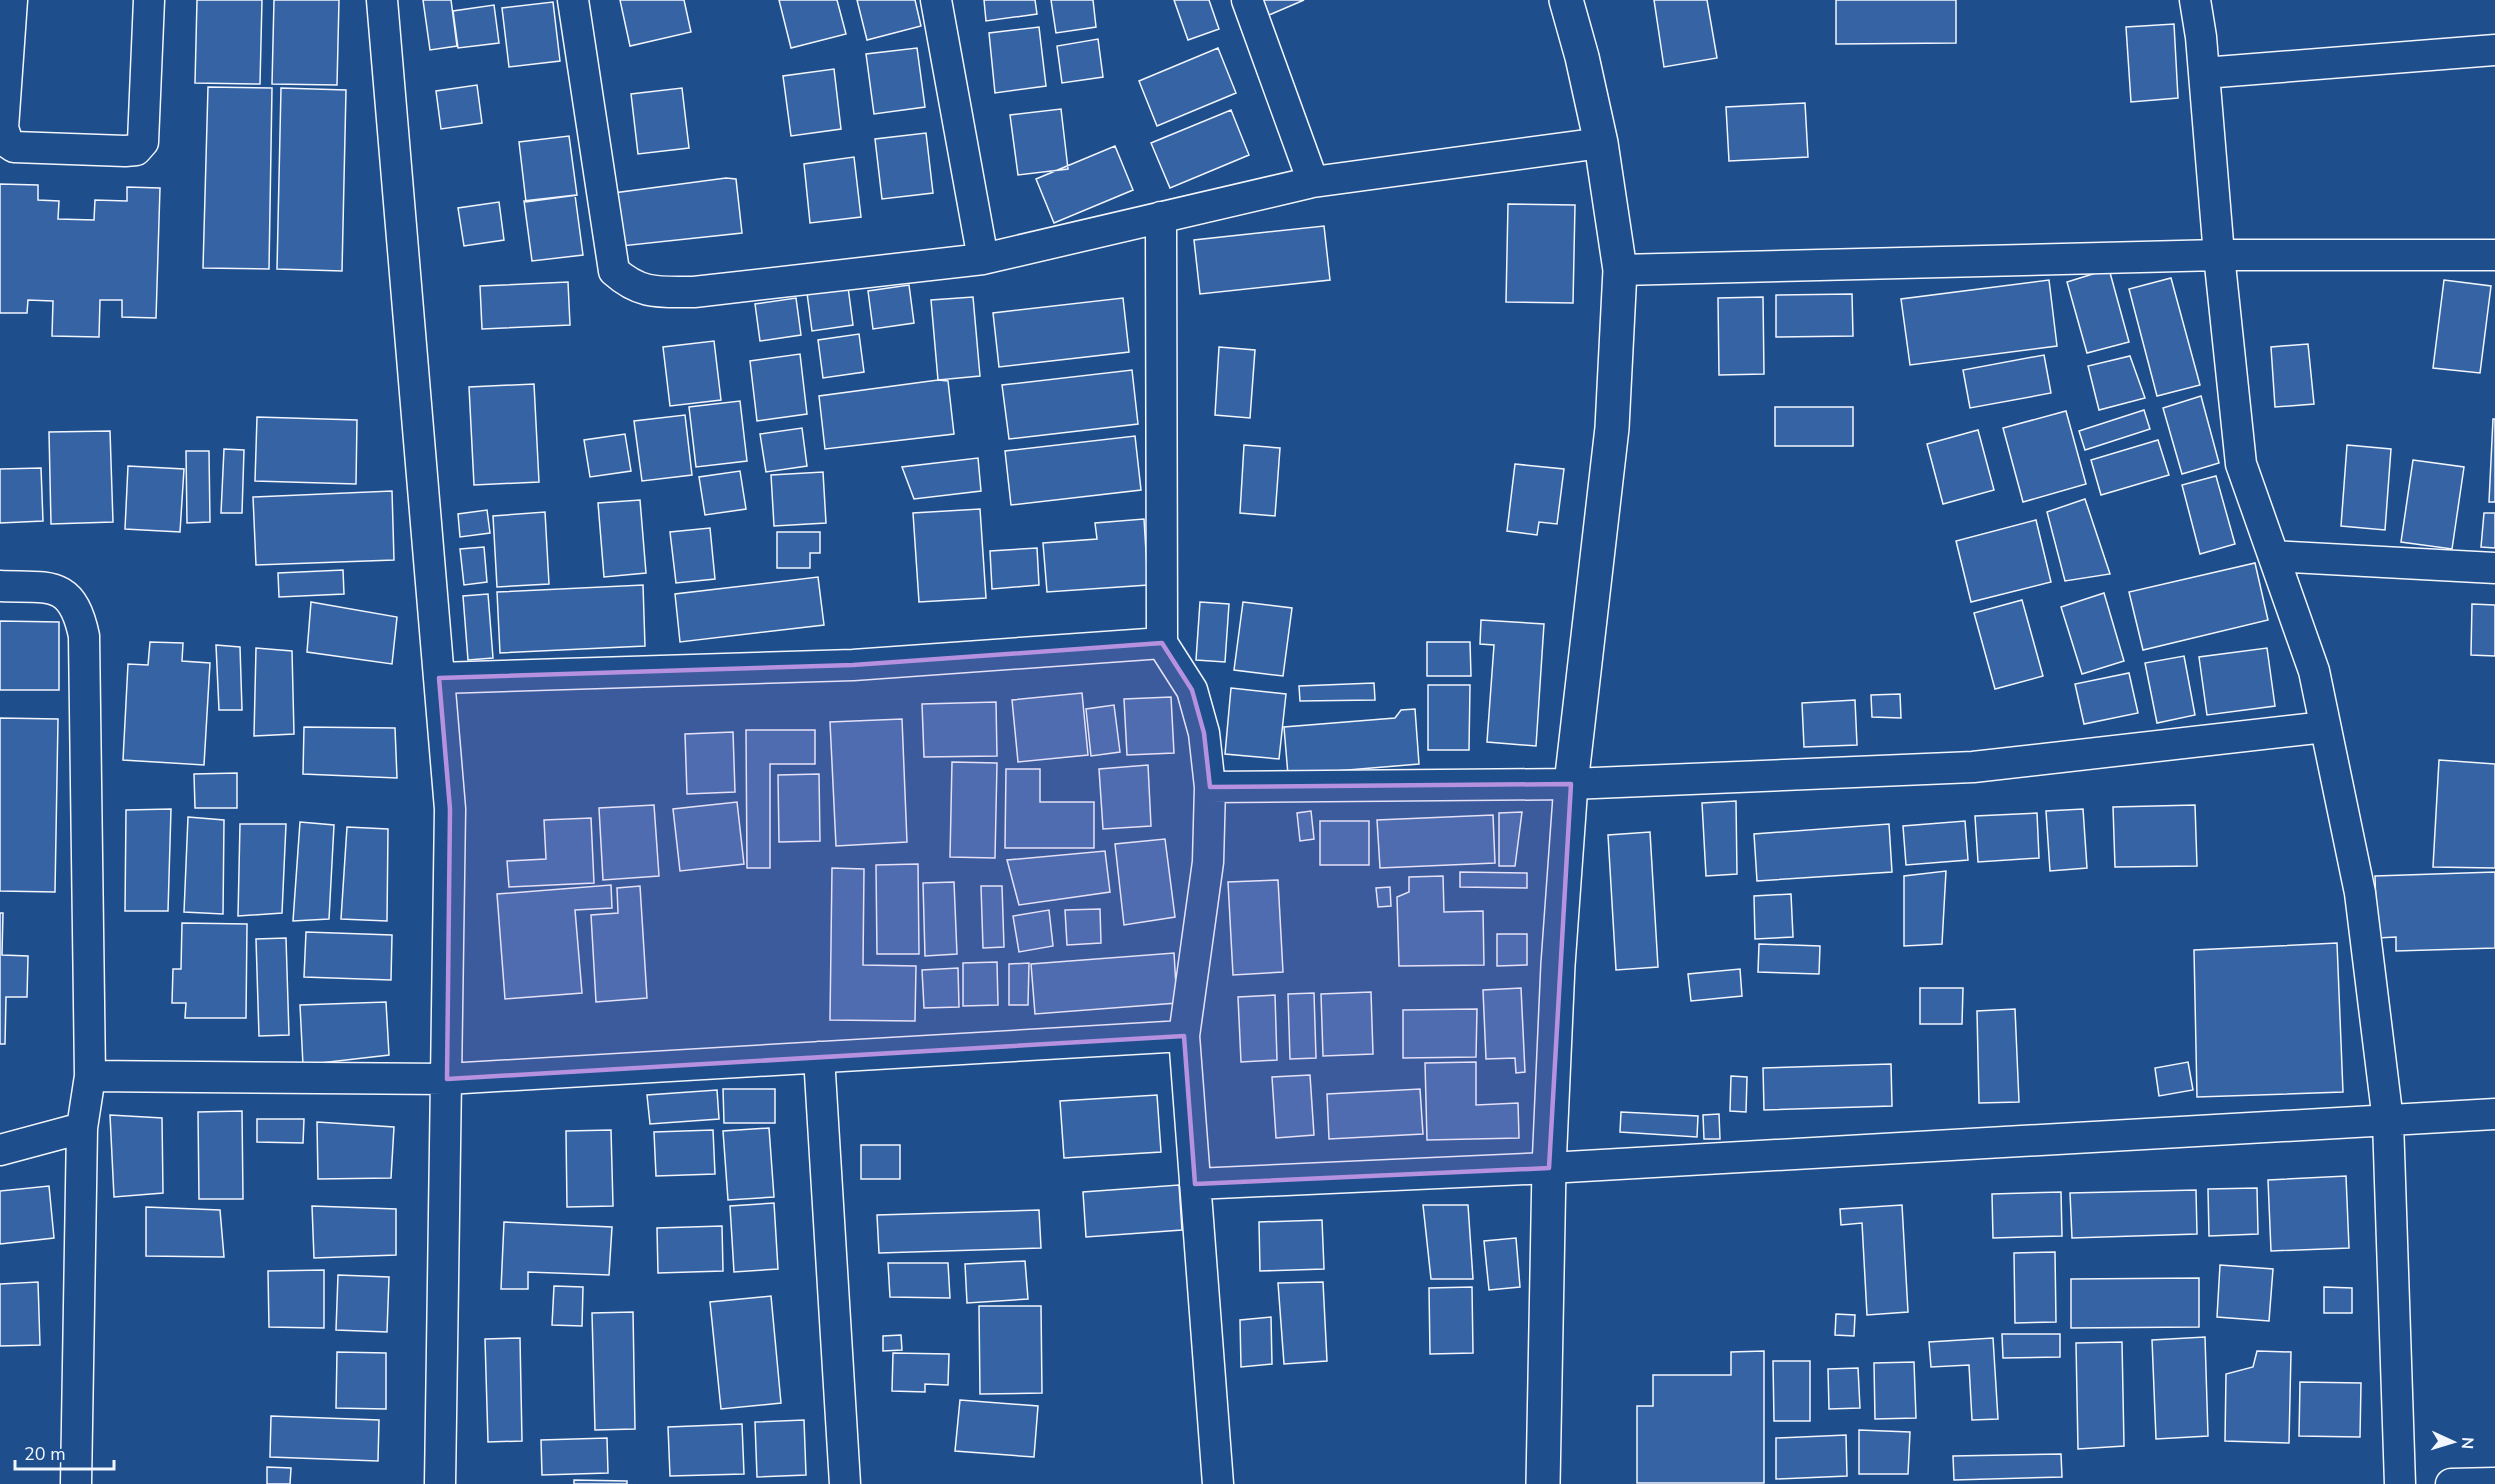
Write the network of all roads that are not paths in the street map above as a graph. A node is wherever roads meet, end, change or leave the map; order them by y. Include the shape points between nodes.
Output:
1 (12, 0) edge
2 (149, 0) edge
3 (382, 0) edge
4 (573, 0) edge
5 (936, 0) edge
6 (1248, 0) edge
7 (1566, 0) edge
8 (2195, 0) edge
9 (2495, 50) edge
10 (2204, 73) junction
11 (1601, 143) junction
12 (1313, 183) junction
13 (1161, 217) junction
14 (2218, 255) junction
15 (2495, 255) edge
16 (983, 259) junction
17 (1620, 270) junction
18 (2274, 556) junction
19 (2495, 568) edge
20 (0, 586) edge
21 (1162, 643) junction
22 (439, 678) junction
23 (2325, 727) junction
24 (1571, 784) junction
25 (1210, 787) junction
26 (1184, 1036) junction
27 (819, 1057) junction
28 (90, 1076) junction
29 (447, 1079) junction
30 (2495, 1114) edge
31 (2388, 1120) junction
32 (82, 1128) junction
33 (0, 1150) edge
34 (1550, 1168) junction
35 (1195, 1184) junction
36 (2495, 1483) edge
37 (76, 1484) edge
38 (440, 1484) edge
39 (845, 1484) edge
40 (1218, 1484) edge
41 (1543, 1484) edge
42 (2400, 1484) edge
43 (2451, 1484) edge

1 - 2 street via 3,128 8,143 14,147 125,151 136,150 143,142
3 - 22 street
4 - 16 street via 614,271 630,285 655,292 694,292
5 - 16 street
6 - 12 street
7 - 11 street
8 - 10 street
9 - 10 street
10 - 14 street
11 - 12 street
11 - 17 street
12 - 13 street
13 - 16 street
13 - 21 street
14 - 15 street
14 - 17 street
14 - 18 street via 2241,464
17 - 24 street via 1612,428
18 - 19 street
18 - 23 street via 2314,671
20 - 28 street via 53,588 69,597 79,614 84,636
21 - 22 street via 853,665
21 - 25 street via 1192,690 1204,733
22 - 29 street via 450,809
23 - 24 street via 1973,767
23 - 31 street via 2360,893
24 - 25 street
24 - 34 street via 1558,965
25 - 26 street via 1208,862
26 - 27 street
26 - 35 street
27 - 29 street
27 - 39 street
28 - 29 street
28 - 32 street
29 - 38 street
30 - 31 street
31 - 34 street
31 - 42 street
32 - 33 street
32 - 37 street
34 - 35 street
34 - 41 street
35 - 40 street
36 - 43 street

